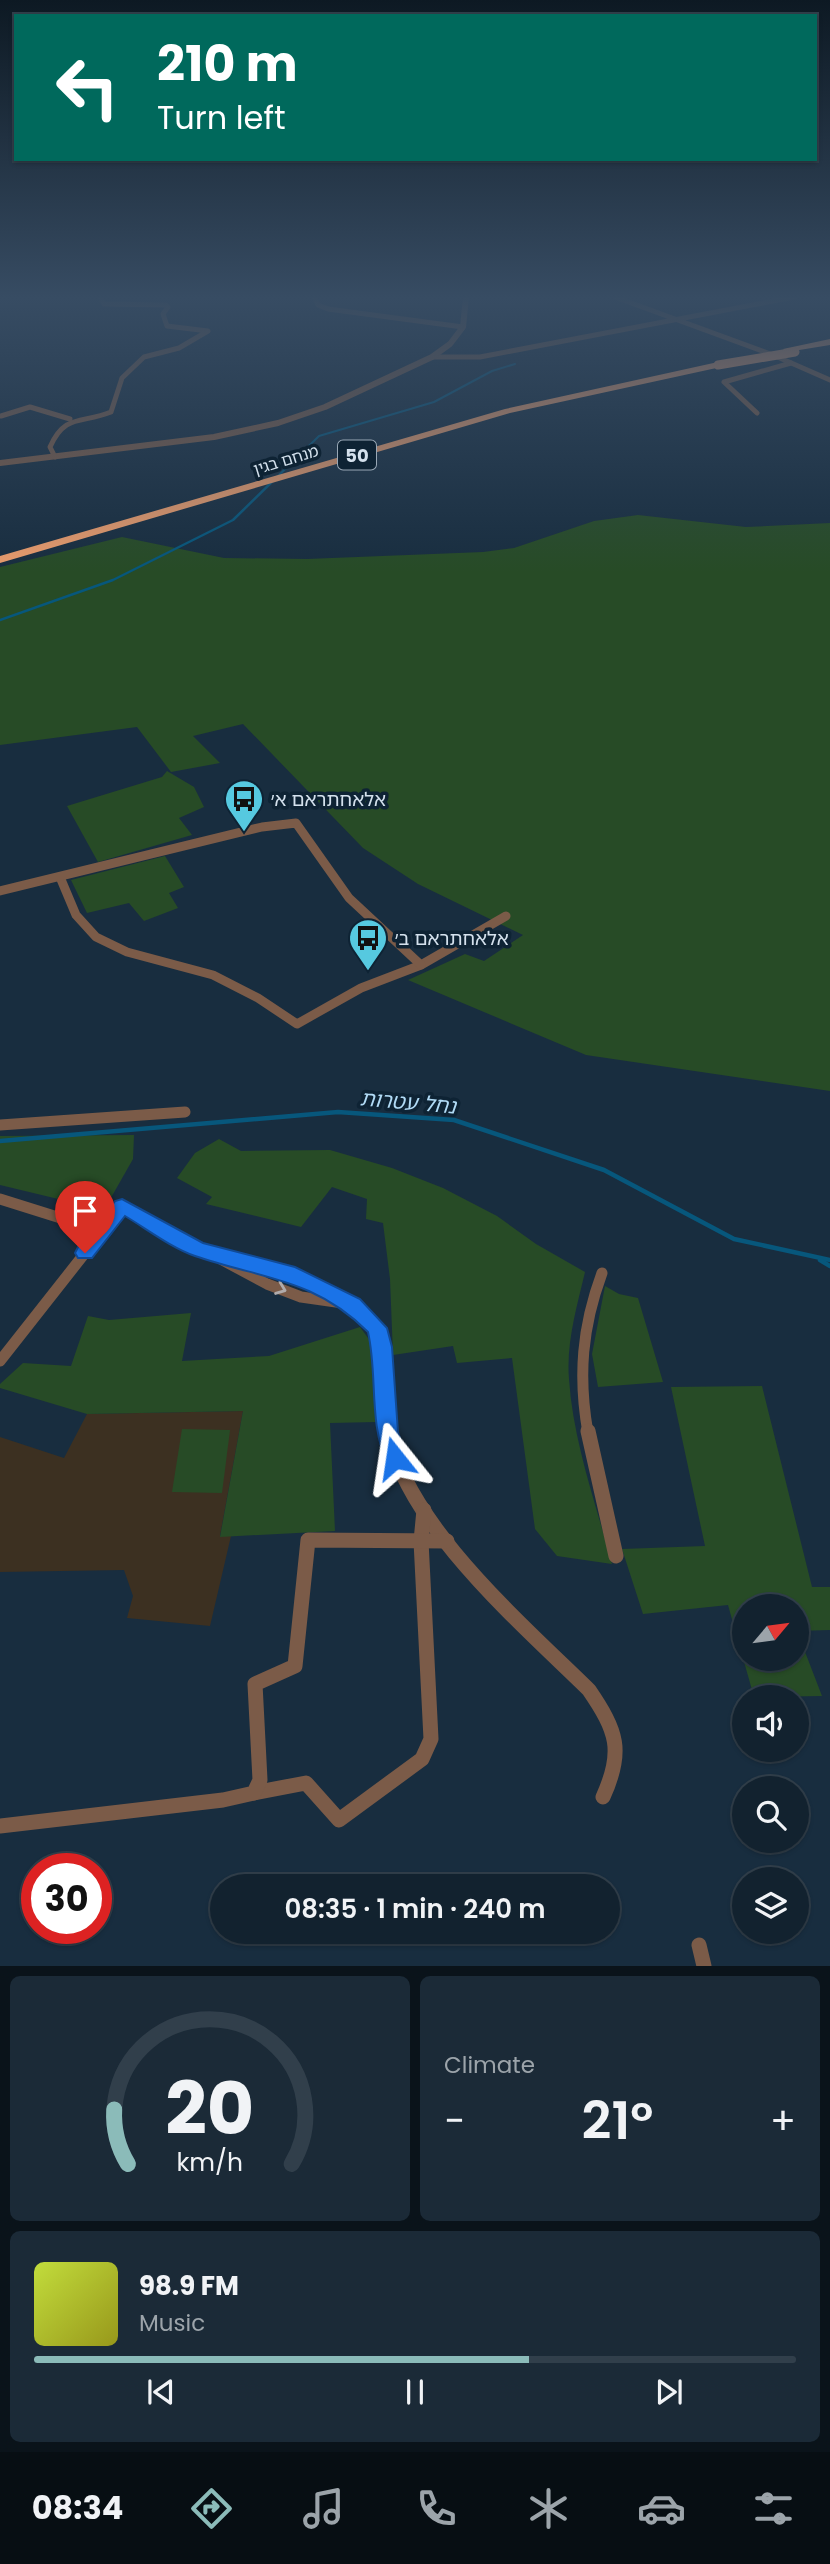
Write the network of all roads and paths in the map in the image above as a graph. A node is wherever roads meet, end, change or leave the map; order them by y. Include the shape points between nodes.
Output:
1 (119, 389) edge
2 (364, 389) edge
3 (587, 389) edge
4 (606, 389) edge
5 (731, 389) edge
6 (757, 413) dead end
7 (1, 416) edge
8 (70, 419) junction
9 (55, 457) junction
10 (0, 463) edge
11 (0, 551) edge
12 (0, 560) edge
13 (60, 877) junction
14 (0, 891) edge
15 (506, 916) dead end
16 (421, 965) junction
17 (185, 1112) dead end
18 (0, 1125) edge
19 (0, 1199) edge
20 (102, 1231) junction
21 (198, 1249) junction
22 (602, 1273) dead end
23 (353, 1305) junction
24 (0, 1361) edge
25 (424, 1510) junction
26 (421, 1541) junction
27 (447, 1541) junction
28 (616, 1556) dead end
29 (254, 1793) junction
30 (603, 1797) dead end
31 (0, 1825) edge
32 (699, 1945) dead end
33 (704, 1965) edge

1 - 8 street via 111,412
2 - 9 street via 278,423
3 - 11 highway, מנחם בגין / 50 via 499,406
4 - 12 highway, מנחם בגין / 50 via 508,411
5 - 6 street
7 - 8 street via 30,407
8 - 9 street via 55,434 50,447
9 - 10 street
13 - 14 street
13 - 16 street via 82,926 96,937 139,955 214,976 297,1024 361,988
13 - 16 street via 262,827 296,823 349,898
15 - 16 street
17 - 18 street
19 - 20 street
20 - 21 street via 122,1206
20 - 24 street
21 - 23 street via 288,1272
21 -> 23 street via 301,1297
22 - 28 street via 581,1351 591,1442
23 - 25 street via 377,1328 387,1432 395,1458
25 - 26 street
25 - 27 street
26 - 27 street
26 - 29 street via 308,1540 295,1665 255,1684 260,1780
26 - 29 street via 431,1739 422,1759 339,1820 306,1783
27 - 30 street via 603,1709 614,1739 616,1767
29 - 31 street
32 - 33 street

